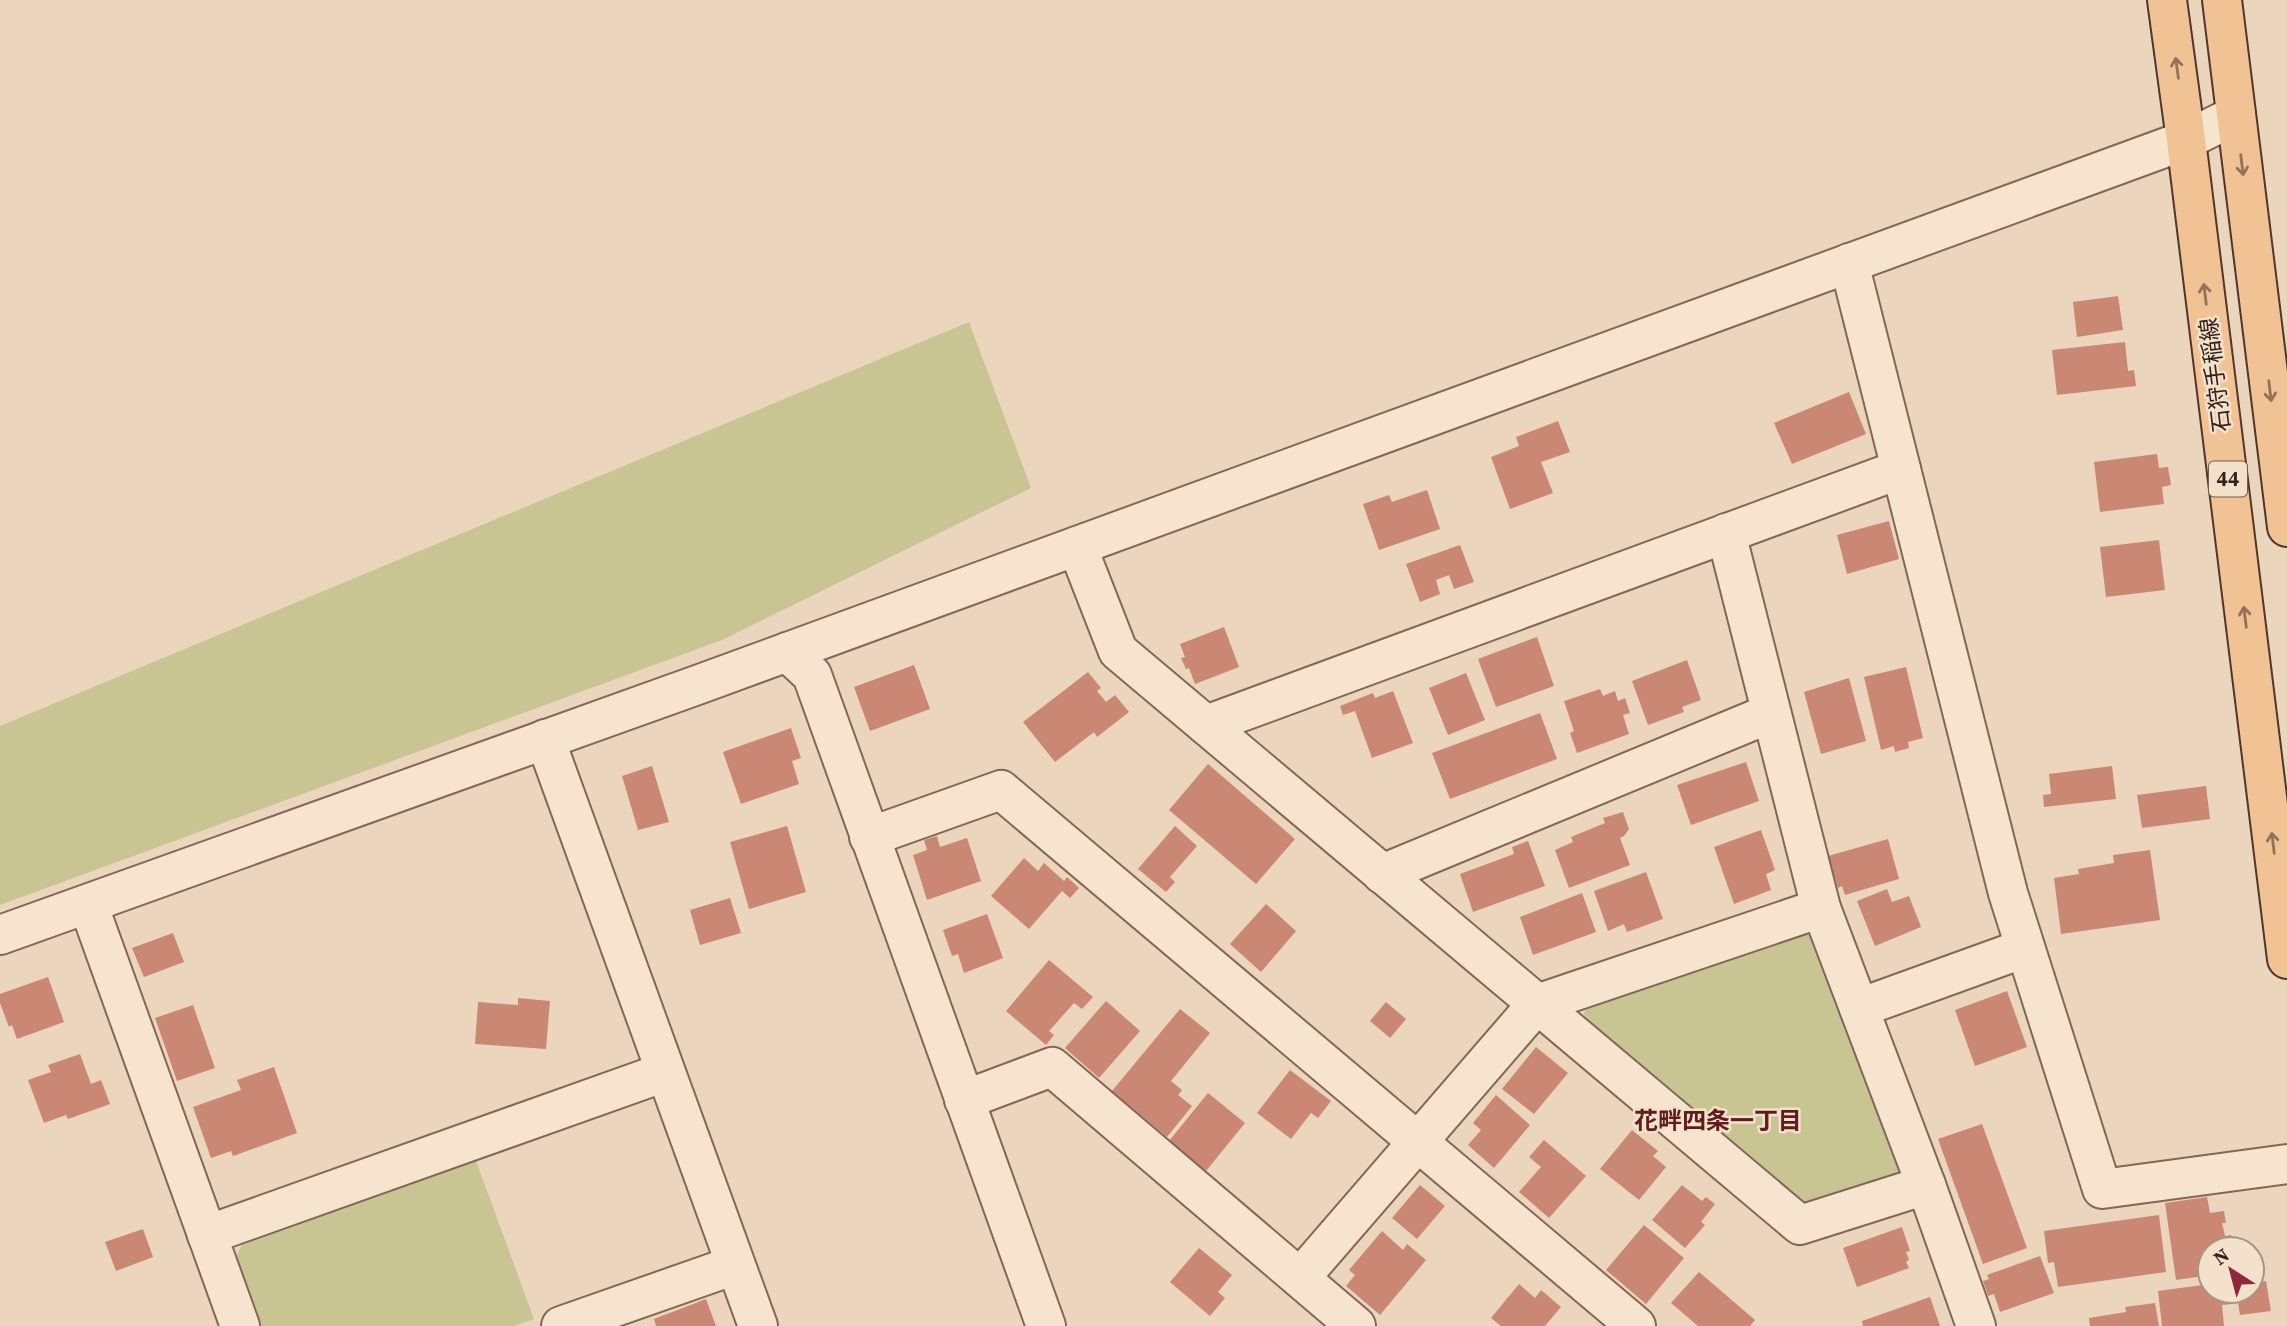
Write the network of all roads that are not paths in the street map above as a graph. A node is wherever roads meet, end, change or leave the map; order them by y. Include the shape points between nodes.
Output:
1 (2167, 0) edge
2 (2222, 0) edge
3 (2236, 116) junction
4 (2186, 140) junction
5 (1849, 263) junction
6 (1901, 469) junction
7 (2287, 527) edge
8 (1726, 533) junction
9 (1077, 546) junction
10 (787, 652) junction
11 (1771, 713) junction
12 (1206, 725) junction
13 (545, 740) junction
14 (869, 837) junction
15 (1382, 874) junction
16 (88, 904) junction
17 (1821, 908) junction
18 (0, 935) edge
19 (2025, 948) junction
20 (2287, 959) edge
21 (1537, 1004) junction
22 (1859, 1008) junction
23 (665, 1072) junction
24 (964, 1100) junction
25 (1419, 1143) junction
26 (2287, 1164) edge
27 (1926, 1185) junction
28 (207, 1236) junction
29 (736, 1265) junction
30 (1300, 1278) junction
31 (240, 1326) edge
32 (561, 1326) edge
33 (758, 1326) edge
34 (1046, 1326) edge
35 (1356, 1326) edge
36 (1636, 1326) edge
37 (1976, 1326) edge

4 -> 1 main road, 石狩手稲線 / 44
2 - 3 main road, 44
3 - 4 street
3 -> 7 main road, 44
4 - 5 street
20 -> 4 main road, 石狩手稲線 / 44
5 - 6 street
5 - 9 street
6 - 8 street
6 - 19 street
8 - 11 street
8 - 12 street
9 - 10 street
9 - 12 street via 1118,651
10 - 13 street
10 - 14 street via 812,675
11 - 15 street
11 - 17 street
12 - 15 street
13 - 16 street
13 - 23 street
14 - 24 street
14 - 25 street via 1001,790
15 - 21 street
16 - 18 street
16 - 28 street
17 - 21 street
17 - 22 street
19 - 22 street
19 - 26 street via 2102,1189
21 - 25 street
21 - 27 street via 1800,1225
22 - 27 street
23 - 28 street
23 - 29 street
24 - 30 street via 1052,1067
24 - 34 street
25 - 30 street
25 - 36 street
27 - 37 street
28 - 31 street
29 - 32 street
29 - 33 street
30 - 35 street

